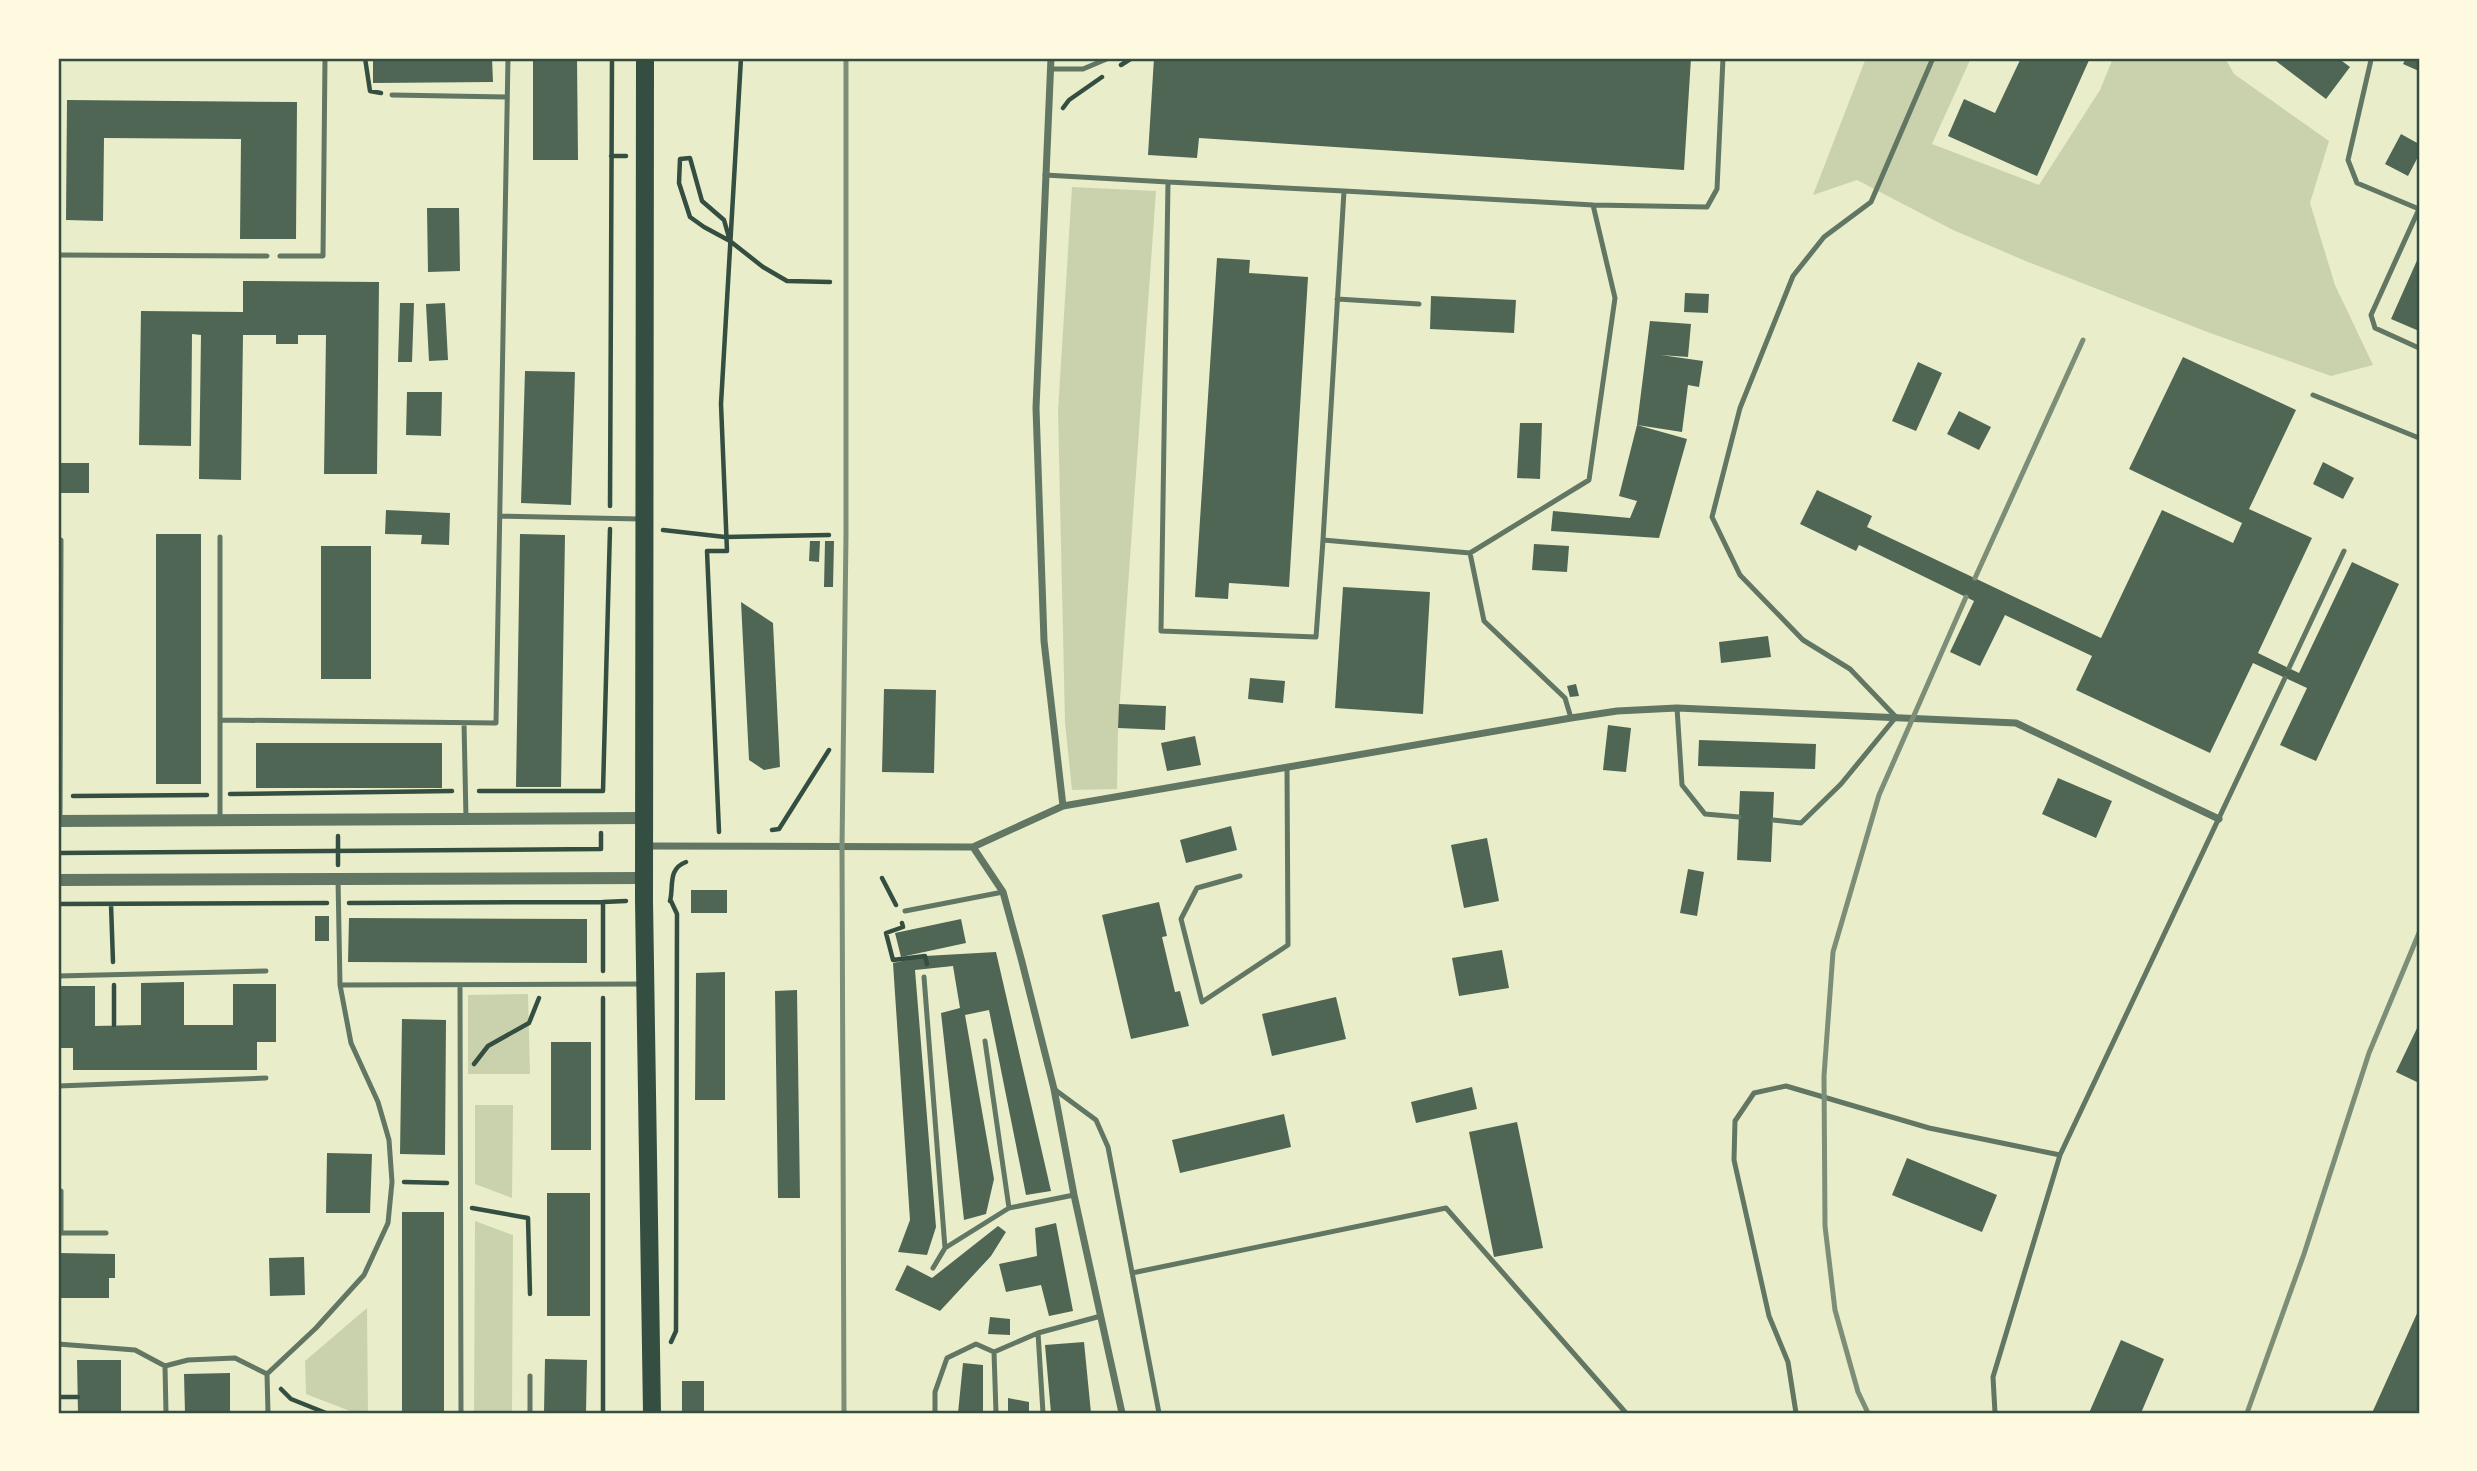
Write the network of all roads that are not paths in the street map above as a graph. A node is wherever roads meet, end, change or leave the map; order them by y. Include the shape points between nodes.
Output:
1 (325, 58) edge
2 (508, 58) edge
3 (645, 58) edge
4 (1051, 58) edge
5 (1109, 58) edge
6 (1723, 58) edge
7 (1933, 58) edge
8 (2371, 58) edge
9 (1050, 69) junction
10 (392, 96) road end
11 (506, 97) junction
12 (1045, 174) junction
13 (1168, 182) junction
14 (1344, 191) junction
15 (1593, 205) junction
16 (2419, 209) edge
17 (58, 255) edge
18 (267, 256) dead end
19 (280, 256) dead end
20 (1337, 299) junction
21 (1419, 304) dead end
22 (2419, 348) edge
23 (2313, 395) dead end
24 (2419, 438) edge
25 (500, 516) junction
26 (645, 525) junction
27 (220, 537) dead end
28 (61, 540) dead end
29 (1323, 540) junction
30 (2344, 551) dead end
31 (1470, 553) junction
32 (2289, 668) dead end
33 (2285, 678) dead end
34 (1678, 708) junction
35 (1896, 717) junction
36 (1572, 718) junction
37 (220, 720) junction
38 (464, 723) junction
39 (1287, 767) junction
40 (1063, 806) junction
41 (1739, 817) dead end
42 (644, 818) junction
43 (466, 819) junction
44 (2219, 819) junction
45 (220, 820) junction
46 (1773, 820) dead end
47 (59, 821) edge
48 (644, 846) junction
49 (973, 848) junction
50 (1240, 876) dead end
51 (644, 878) junction
52 (338, 879) junction
53 (58, 880) edge
54 (1003, 892) junction
55 (905, 911) dead end
56 (266, 971) dead end
57 (58, 976) edge
58 (927, 976) road end
59 (645, 984) junction
60 (340, 985) junction
61 (460, 985) junction
62 (985, 1041) dead end
63 (266, 1078) dead end
64 (58, 1086) edge
65 (1054, 1089) junction
66 (2060, 1155) junction
67 (58, 1191) edge
68 (1074, 1195) junction
69 (1009, 1208) junction
70 (106, 1233) dead end
71 (945, 1248) junction
72 (933, 1268) dead end
73 (1132, 1273) junction
74 (1101, 1316) junction
75 (1038, 1333) junction
76 (58, 1344) edge
77 (995, 1352) junction
78 (165, 1366) junction
79 (267, 1374) junction
80 (530, 1376) dead end
81 (166, 1413) edge
82 (268, 1413) edge
83 (461, 1413) edge
84 (530, 1413) edge
85 (652, 1413) edge
86 (935, 1413) edge
87 (996, 1413) edge
88 (1043, 1413) edge
89 (1122, 1413) edge
90 (1159, 1413) edge
91 (1626, 1413) edge
92 (1796, 1413) edge
93 (1995, 1413) edge

1 - 19 lane via 323,256
2 - 11 lane
3 - 26 main road
4 - 9 street
5 - 9 lane via 1083,69
6 - 15 lane via 1717,189 1707,207
7 - 35 lane via 1871,202 1824,237 1793,276 1740,408 1712,517 1740,575 1803,640 1850,669
8 - 16 lane via 2348,160 2357,183
9 - 12 street
10 - 11 lane
11 - 25 lane
12 - 13 lane
12 - 40 street via 1036,408 1044,641
13 - 14 lane
13 - 29 lane via 1161,631 1316,637
14 - 15 lane
14 - 20 lane
15 - 31 lane via 1615,298 1589,480
16 - 22 lane via 2371,315 2375,328
17 - 18 lane
20 - 21 lane
20 - 29 lane
23 - 24 lane
25 - 26 lane
25 - 38 lane via 496,723
26 - 42 main road
27 - 37 lane
28 - 47 lane
29 - 31 lane
30 - 32 lane
31 - 36 lane via 1484,621 1565,698
33 - 44 lane
34 - 35 street
34 - 36 street
34 - 41 lane via 1682,785 1705,814
35 - 44 street via 2016,723
35 - 46 lane via 1841,784 1801,823
36 - 39 street
37 - 38 lane
37 - 45 lane
38 - 43 lane
39 - 40 street
39 - 50 lane via 1288,945 1202,1002 1181,919 1197,888
40 - 49 street
42 - 43 street
42 - 48 main road
43 - 45 street
44 - 66 lane
45 - 47 street
48 - 49 street
48 - 51 main road
49 - 54 street
51 - 52 street
51 - 59 main road
52 - 53 street
52 - 60 lane
54 - 55 lane
54 - 65 street
56 - 57 lane
58 - 71 lane
59 - 61 lane
59 - 85 main road
60 - 61 lane
60 - 79 lane via 351,1043 378,1102 389,1140 392,1182 388,1223 364,1275
61 - 83 lane
62 - 69 lane
63 - 64 lane
65 - 68 street
65 - 73 lane via 1096,1120 1108,1147
66 - 92 lane via 1929,1128 1786,1086 1754,1093 1735,1121 1734,1160 1769,1316 1788,1362
66 - 93 lane via 1993,1377
67 - 70 lane via 61,1233
68 - 69 lane
68 - 74 street
69 - 71 lane
71 - 72 lane
73 - 90 lane
73 - 91 lane via 1446,1208
74 - 75 lane
74 - 89 street
75 - 77 lane
75 - 88 lane
76 - 78 lane via 135,1350
77 - 86 lane via 976,1344 947,1358 935,1392
77 - 87 lane
78 - 79 lane via 235,1358
78 - 81 lane
79 - 82 lane
80 - 84 lane

